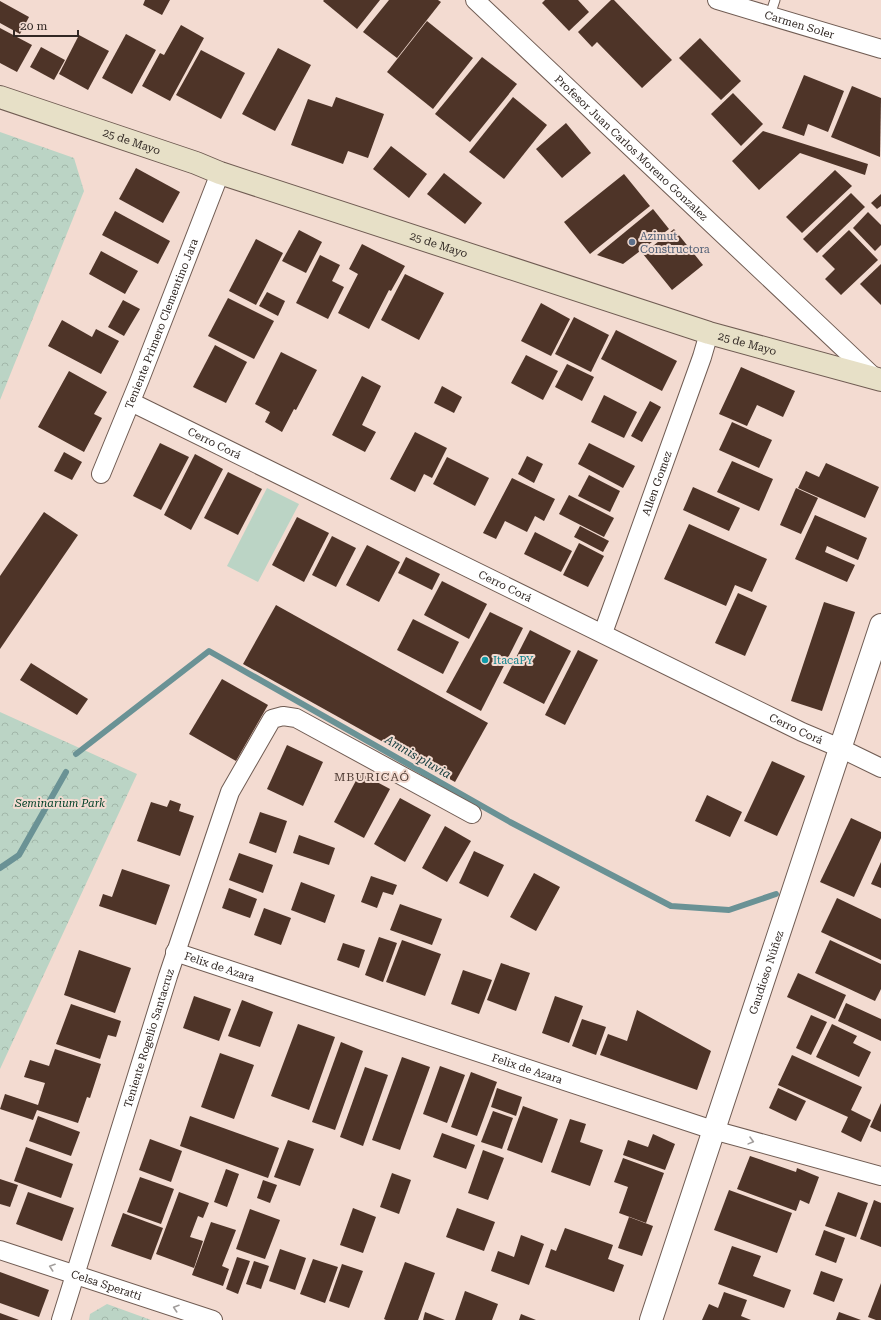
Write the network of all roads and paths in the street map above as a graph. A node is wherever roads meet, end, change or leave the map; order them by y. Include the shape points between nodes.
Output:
1 (475, 0) edge
2 (717, 0) edge
3 (773, 8) edge
4 (881, 48) edge
5 (0, 98) edge
6 (220, 173) junction
7 (709, 333) junction
8 (878, 379) edge
9 (131, 402) junction
10 (102, 474) dead end
11 (881, 626) edge
12 (602, 633) junction
13 (840, 748) junction
14 (881, 768) edge
15 (472, 814) dead end
16 (175, 952) junction
17 (713, 1130) junction
18 (881, 1176) edge
19 (0, 1250) edge
20 (75, 1275) junction
21 (61, 1320) edge
22 (213, 1320) edge
23 (651, 1320) edge

1 - 8 street, Profesor Juan Carlos Moreno Gonzalez
2 - 3 street, Carmen Soler
3 - 4 street, Carmen Soler
5 - 6 main road, 25 de Mayo
6 - 7 main road, 25 de Mayo
6 - 9 street, Teniente Primero Clementino Jara
7 - 8 main road, 25 de Mayo
7 - 12 street, Allen Gomez
9 - 10 street, Teniente Primero Clementino Jara
9 - 12 street, Cerro Corá
11 - 13 street, Gaudioso Núñez
12 - 13 street, Cerro Corá via 802,732
13 - 14 street, Cerro Corá
13 - 17 street, Gaudioso Núñez
15 - 16 street, Teniente Rogelio Santacruz via 296,718 283,716 272,719 230,792
16 - 17 street, Felix de Azara
16 - 20 street, Teniente Rogelio Santacruz
17 -> 18 street, Felix de Azara
17 - 23 street, Gaudioso Núñez
20 -> 19 street, Celsa Speratti
20 - 21 street, Teniente Rogelio Santacruz
22 -> 20 street, Celsa Speratti

